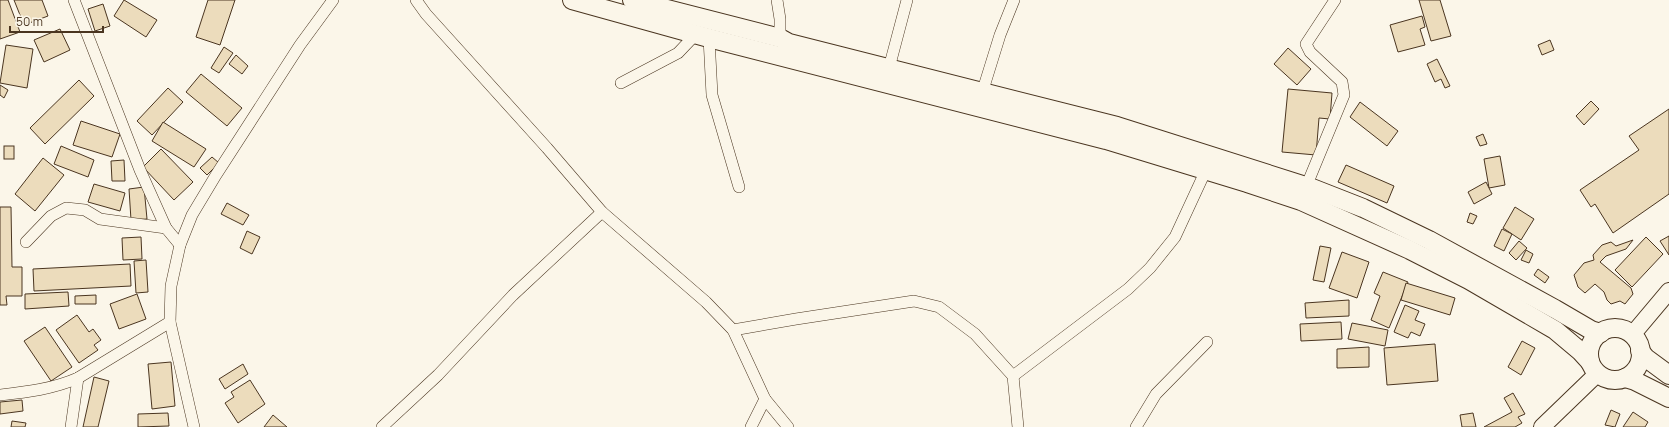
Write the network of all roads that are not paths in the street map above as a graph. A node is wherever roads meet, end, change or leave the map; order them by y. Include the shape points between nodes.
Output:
1 (74, 0) edge
2 (333, 0) edge
3 (416, 0) edge
4 (572, 0) edge
5 (632, 0) edge
6 (777, 0) edge
7 (907, 0) edge
8 (1014, 0) edge
9 (1336, 0) edge
10 (702, 36) junction
11 (780, 38) junction
12 (890, 68) junction
13 (621, 83) dead end
14 (982, 93) junction
15 (1206, 170) junction
16 (739, 187) dead end
17 (1306, 187) junction
18 (602, 212) junction
19 (166, 228) junction
20 (26, 242) dead end
21 (180, 245) junction
22 (1669, 291) edge
23 (170, 322) junction
24 (733, 330) junction
25 (1601, 332) junction
26 (1632, 335) junction
27 (1208, 342) dead end
28 (1640, 351) junction
29 (1594, 367) junction
30 (1013, 376) junction
31 (1669, 376) edge
32 (78, 378) junction
33 (1624, 378) junction
34 (0, 395) edge
35 (1669, 398) edge
36 (765, 399) junction
37 (71, 427) edge
38 (194, 427) edge
39 (382, 427) edge
40 (751, 427) edge
41 (788, 427) edge
42 (1018, 427) edge
43 (1136, 427) edge
44 (1542, 427) edge

1 - 19 street via 140,170
2 - 21 street via 300,45 216,175 192,215
3 - 18 street
4 - 10 main road
5 - 11 main road
6 - 11 street
7 - 12 street
8 - 14 street
9 - 17 street via 1306,44 1310,52 1342,82 1344,95
10 - 13 street via 678,53
10 - 15 main road via 1106,140
10 - 16 street via 712,95
11 - 12 main road via 789,43
12 - 14 main road
14 - 17 main road via 1117,126
15 - 29 main road via 1301,201 1410,250 1469,280 1555,330
15 - 30 street via 1175,237 1150,268 1128,289
17 - 25 main road via 1362,208 1429,240 1556,308 1591,330
18 - 24 street via 706,302
18 - 39 street via 513,295 438,375
19 - 20 street via 100,219 84,210 66,208 51,216
19 - 21 street
21 - 23 street via 170,286
22 - 26 main road
23 - 32 street
23 - 38 street
24 - 30 street via 914,302 939,307 975,334
24 - 36 street
25 - 26 main road via 1619,329
25 - 29 main road via 1592,343 1589,352
26 - 28 main road via 1638,342
27 - 43 street via 1156,394
28 - 31 main road
28 - 33 main road via 1638,365
29 - 33 main road via 1611,380
29 - 44 main road
30 - 42 street
32 - 34 street via 64,385
32 - 37 street
33 - 35 main road
36 - 40 street
36 - 41 street

